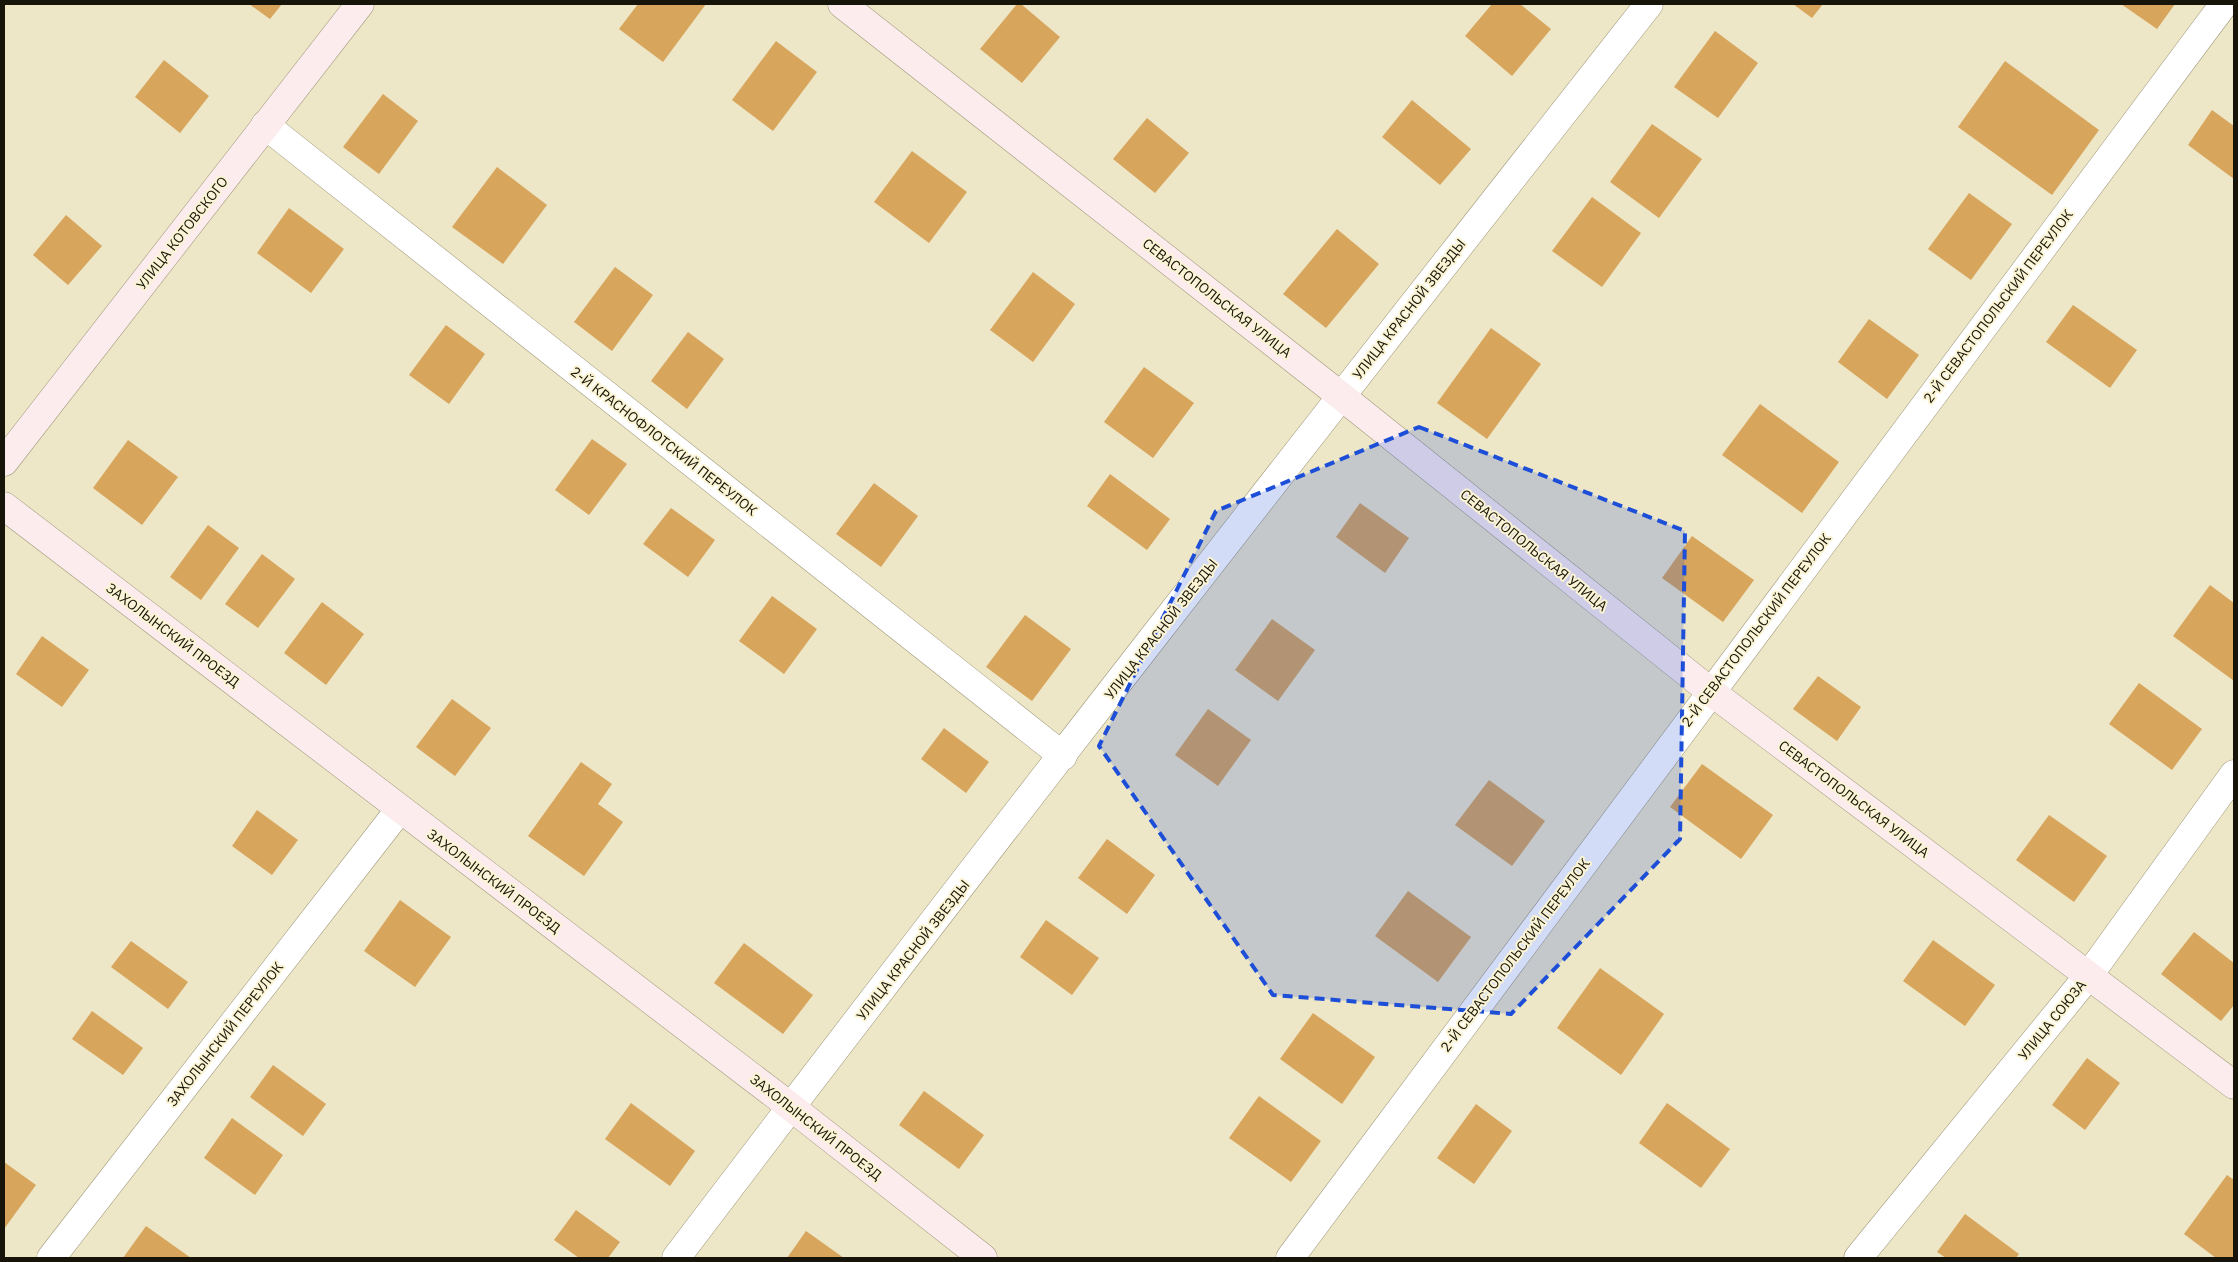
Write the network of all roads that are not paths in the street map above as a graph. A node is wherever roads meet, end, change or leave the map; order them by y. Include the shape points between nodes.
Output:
1 (360, 4) edge
2 (842, 4) edge
3 (1649, 4) edge
4 (2224, 4) edge
5 (265, 125) junction
6 (1341, 396) junction
7 (4, 462) edge
8 (4, 506) edge
9 (1710, 691) junction
10 (1063, 756) junction
11 (2234, 774) edge
12 (400, 809) junction
13 (2089, 975) junction
14 (2234, 1085) edge
15 (791, 1107) junction
16 (51, 1258) edge
17 (676, 1258) edge
18 (983, 1258) edge
19 (1290, 1258) edge
20 (1858, 1258) edge

1 - 5 street, УЛИЦА КОТОВСКОГО
2 - 6 street, СЕВАСТОПОЛЬСКАЯ УЛИЦА
3 - 6 street, УЛИЦА КРАСНОЙ ЗВЕЗДЫ
4 - 9 street, 2-Й СЕВАСТОПОЛЬСКИЙ ПЕРЕУЛОК
5 - 7 street, УЛИЦА КОТОВСКОГО
5 - 10 street, 2-Й КРАСНОФЛОТСКИЙ ПЕРЕУЛОК
6 - 9 street, СЕВАСТОПОЛЬСКАЯ УЛИЦА
6 - 10 street, УЛИЦА КРАСНОЙ ЗВЕЗДЫ
8 - 12 street, ЗАХОЛЫНСКИЙ ПРОЕЗД
9 - 13 street, СЕВАСТОПОЛЬСКАЯ УЛИЦА
9 - 19 street, 2-Й СЕВАСТОПОЛЬСКИЙ ПЕРЕУЛОК
10 - 15 street, УЛИЦА КРАСНОЙ ЗВЕЗДЫ
11 - 13 street, УЛИЦА СОЮЗА
12 - 15 street, ЗАХОЛЫНСКИЙ ПРОЕЗД
12 - 16 street, ЗАХОЛЫНСКИЙ ПЕРЕУЛОК
13 - 14 street, СЕВАСТОПОЛЬСКАЯ УЛИЦА
13 - 20 street, УЛИЦА СОЮЗА
15 - 17 street, УЛИЦА КРАСНОЙ ЗВЕЗДЫ
15 - 18 street, ЗАХОЛЫНСКИЙ ПРОЕЗД

